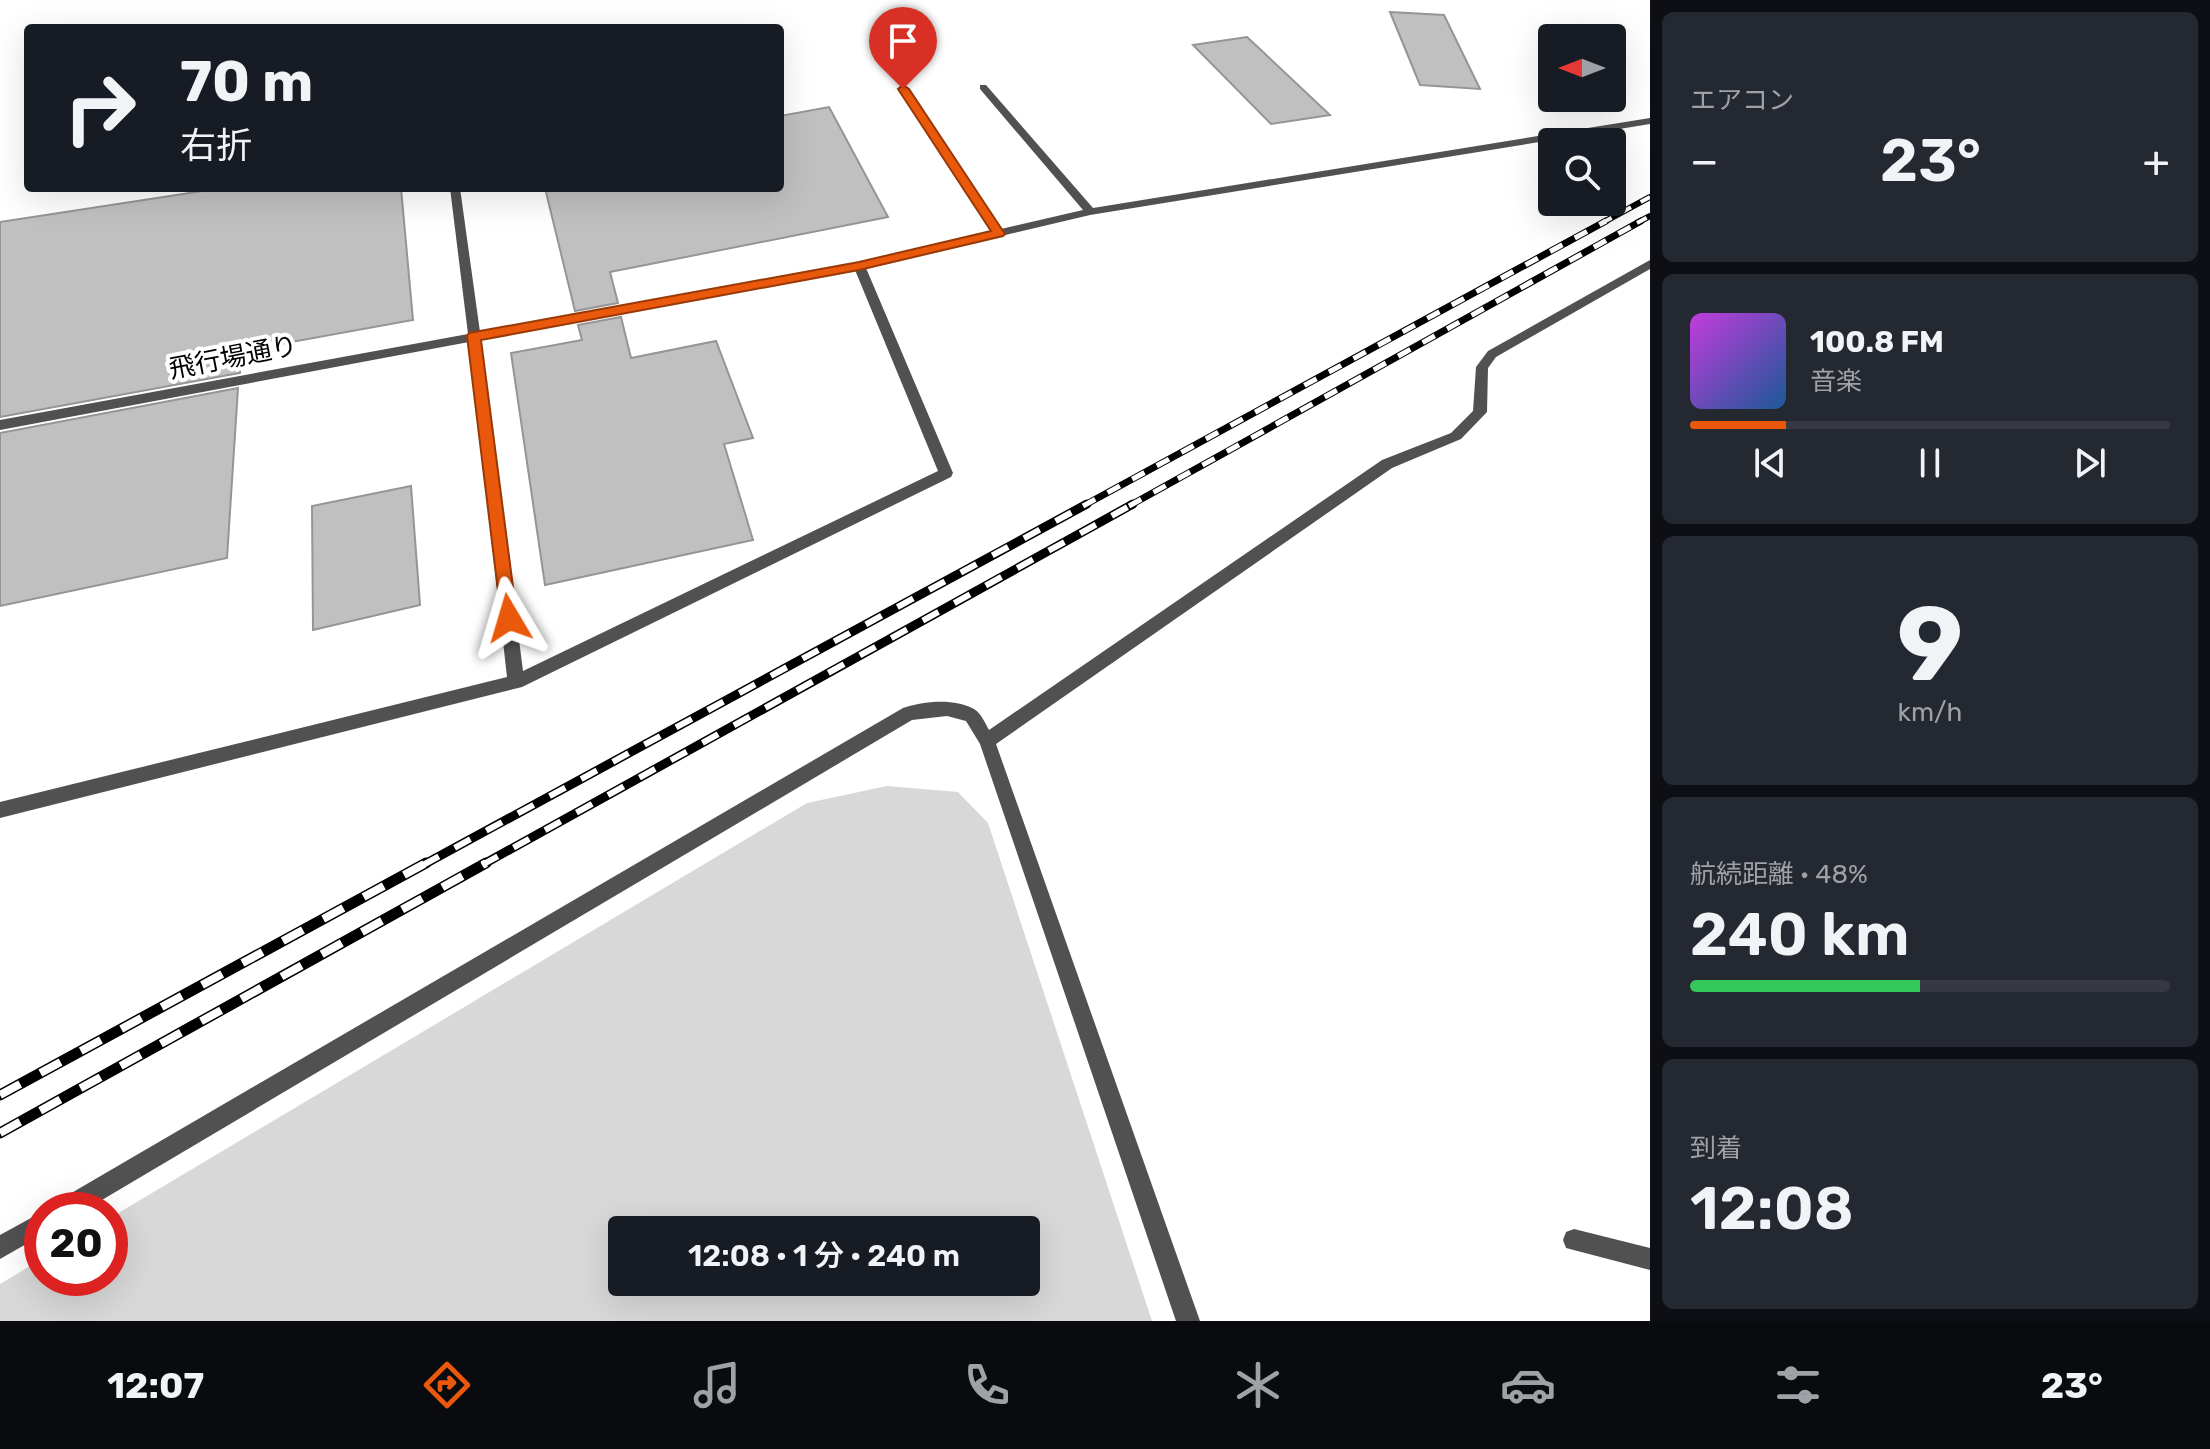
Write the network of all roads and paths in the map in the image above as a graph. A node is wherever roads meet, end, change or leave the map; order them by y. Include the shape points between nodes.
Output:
1 (983, 87) dead end
2 (903, 89) dead end
3 (1650, 121) edge
4 (456, 192) edge
5 (1090, 212) junction
6 (998, 234) junction
7 (1650, 264) edge
8 (859, 266) junction
9 (474, 336) junction
10 (0, 425) edge
11 (516, 682) junction
12 (987, 741) junction
13 (0, 810) edge
14 (95, 1192) edge
15 (24, 1234) edge
16 (1574, 1240) dead end
17 (0, 1248) edge
18 (1650, 1259) edge
19 (1188, 1321) edge

1 - 5 lane
2 - 6 lane
3 - 5 lane, 飛行場通り
4 - 9 lane
5 - 6 lane, 飛行場通り
6 - 8 lane, 飛行場通り
7 - 12 lane via 1492,354 1482,367 1480,412 1456,436 1387,464
8 - 9 lane, 飛行場通り
8 - 11 lane via 946,473
9 - 10 lane, 飛行場通り
9 - 11 lane
11 - 13 lane
12 - 14 lane via 971,715 947,709 909,713
12 - 19 lane
15 - 17 lane
16 - 18 lane

